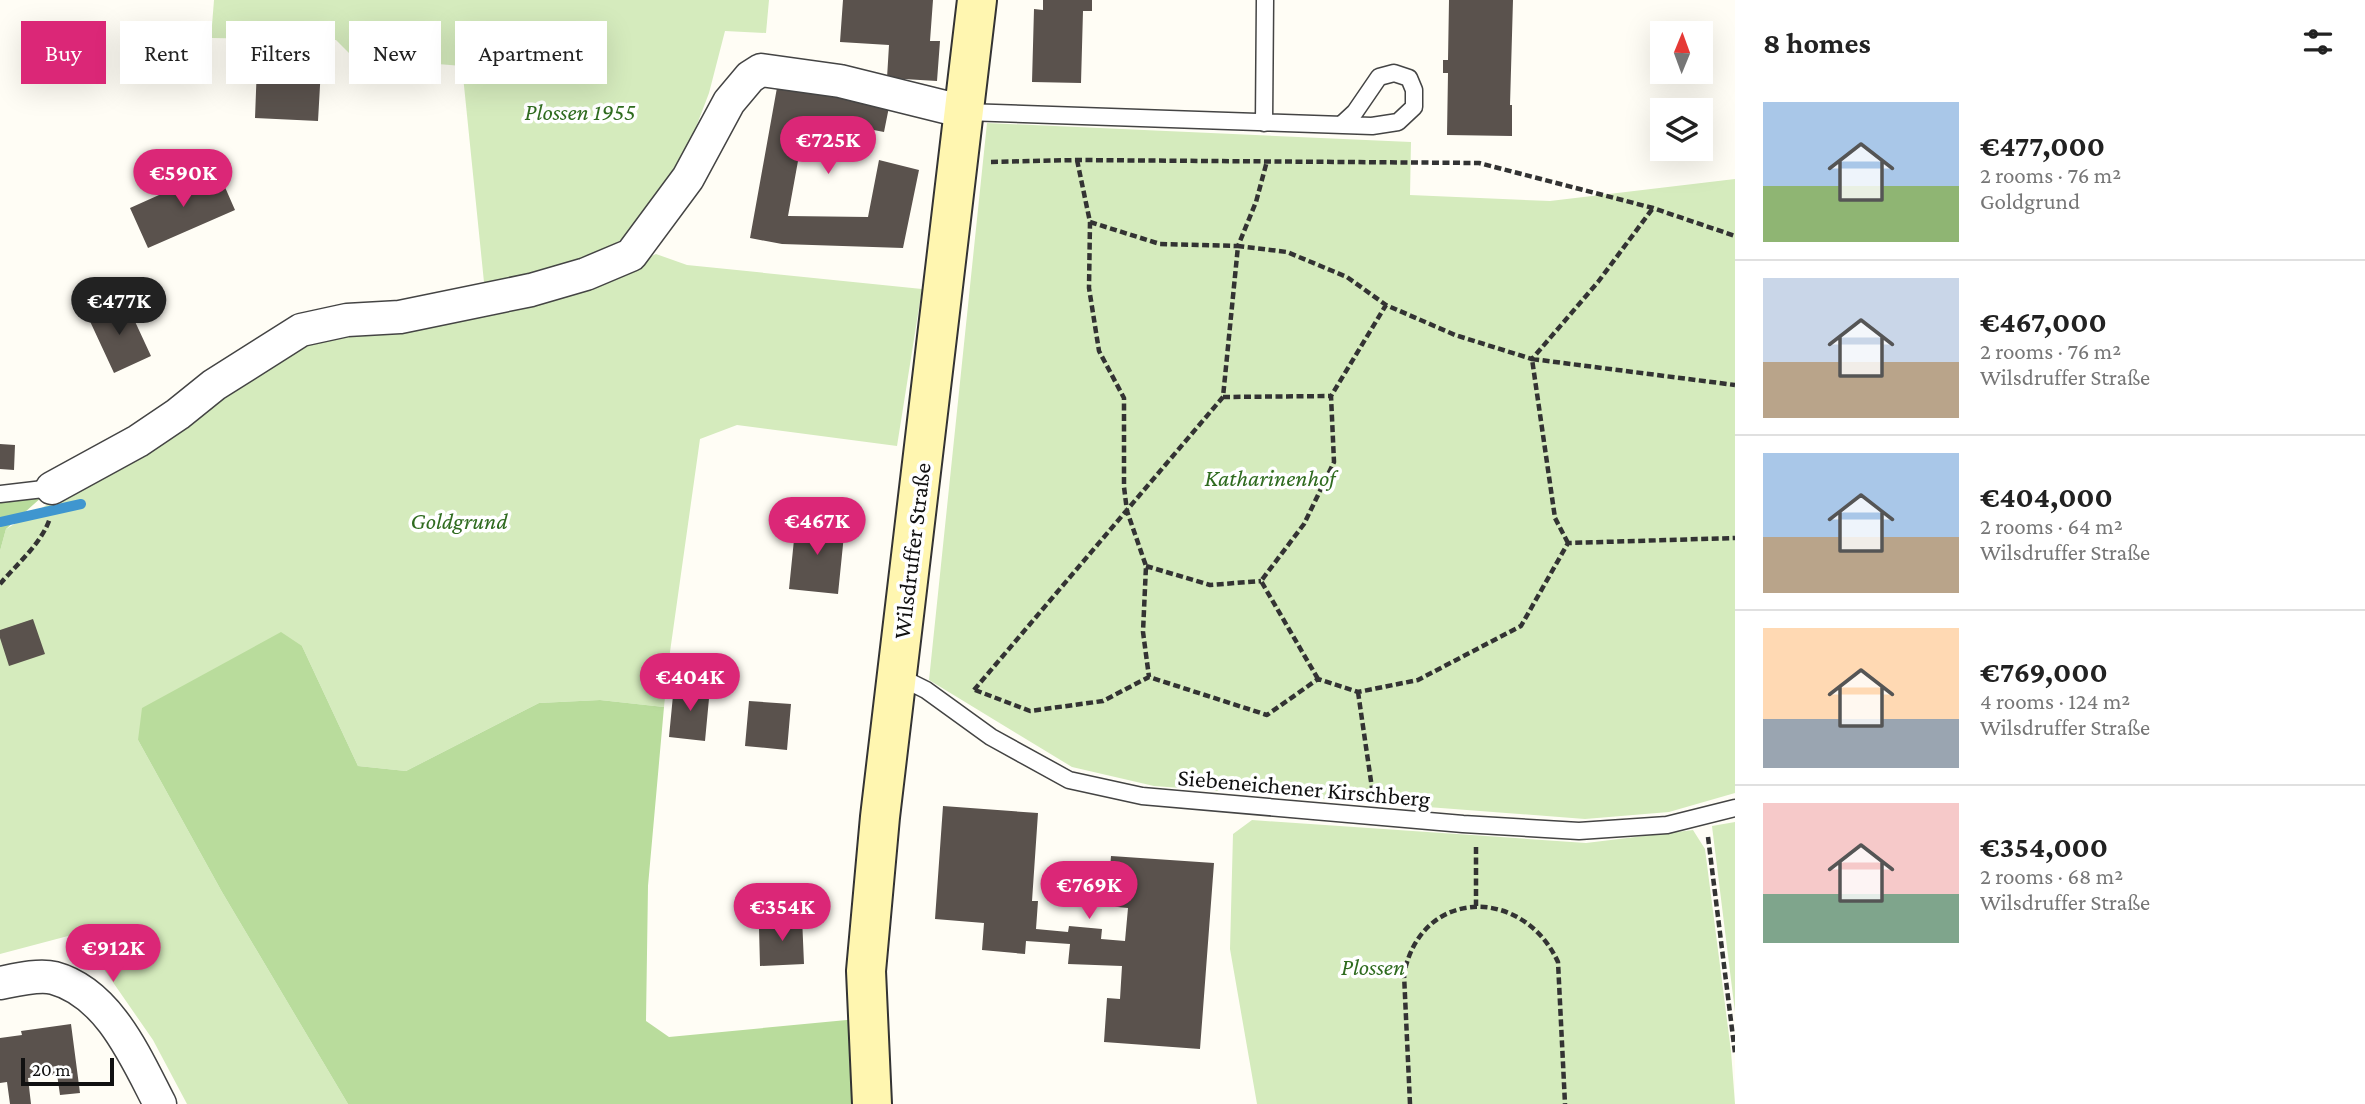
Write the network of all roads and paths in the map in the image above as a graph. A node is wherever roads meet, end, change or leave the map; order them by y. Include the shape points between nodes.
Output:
1 (977, 0) edge
2 (1265, 0) edge
3 (965, 112) junction
4 (1264, 123) junction
5 (1340, 125) junction
6 (1077, 160) junction
7 (1266, 162) junction
8 (959, 163) junction
9 (1653, 208) junction
10 (1090, 222) junction
11 (1735, 236) edge
12 (1238, 246) junction
13 (1386, 305) junction
14 (1532, 359) junction
15 (1735, 385) edge
16 (1331, 396) junction
17 (1223, 397) junction
18 (52, 488) joint
19 (0, 494) edge
20 (1127, 512) junction
21 (48, 525) dead end
22 (1735, 538) edge
23 (1568, 543) junction
24 (1146, 566) junction
25 (1262, 581) junction
26 (0, 584) edge
27 (1149, 677) junction
28 (1318, 679) junction
29 (912, 683) junction
30 (974, 690) junction
31 (1358, 692) junction
32 (1373, 797) dead end
33 (1735, 808) edge
34 (1705, 815) junction
35 (1476, 825) junction
36 (1476, 906) junction
37 (0, 983) edge
38 (1735, 1053) edge
39 (160, 1104) edge
40 (872, 1104) edge
41 (1410, 1104) edge
42 (1565, 1104) edge

1 - 3 main road, Wilsdruffer Straße
2 - 4 lane
3 - 4 lane
3 - 8 main road, Wilsdruffer Straße
3 - 18 street via 840,80 761,71 729,102 688,178 631,255 531,290 400,317 348,320 301,330 214,384 138,441
4 - 5 lane
5 - 5 lane via 1379,77 1394,73 1409,78 1413,107 1398,122
6 - 7 path
6 - 8 path
6 - 10 path
7 - 9 path via 1479,163
7 - 12 path
8 - 29 main road, Wilsdruffer Straße
9 - 11 path
9 - 14 path
10 - 12 path via 1160,244
10 - 20 path via 1089,288 1099,351 1124,398
12 - 13 path via 1287,252 1347,277
12 - 17 path
13 - 14 path via 1455,335
13 - 16 path
14 - 15 path
14 - 23 path via 1555,518
16 - 17 path
16 - 25 path via 1334,462 1304,524
17 - 20 path
18 - 19 lane
20 - 24 path
20 - 30 path
21 - 26 path
22 - 23 path
23 - 31 path via 1521,626 1418,680
24 - 25 path via 1210,585
24 - 27 path via 1143,632
25 - 28 path
27 - 28 path via 1267,715
27 - 30 path via 1103,701 1030,711
28 - 31 path
29 - 30 path
29 - 35 lane, Siebeneichener Kirschberg via 991,737 1069,780 1142,796
29 - 40 main road, Wilsdruffer Straße via 880,817 866,971
31 - 32 path
33 - 34 lane, Siebeneichener Kirschberg
34 - 35 lane, Siebeneichener Kirschberg via 1627,830
34 - 38 path
35 - 36 path
36 - 41 path via 1463,906 1445,915 1424,932 1408,954 1404,974
36 - 42 path via 1524,922 1552,949 1558,962
37 - 39 street via 51,977 79,987 108,1015 132,1049

